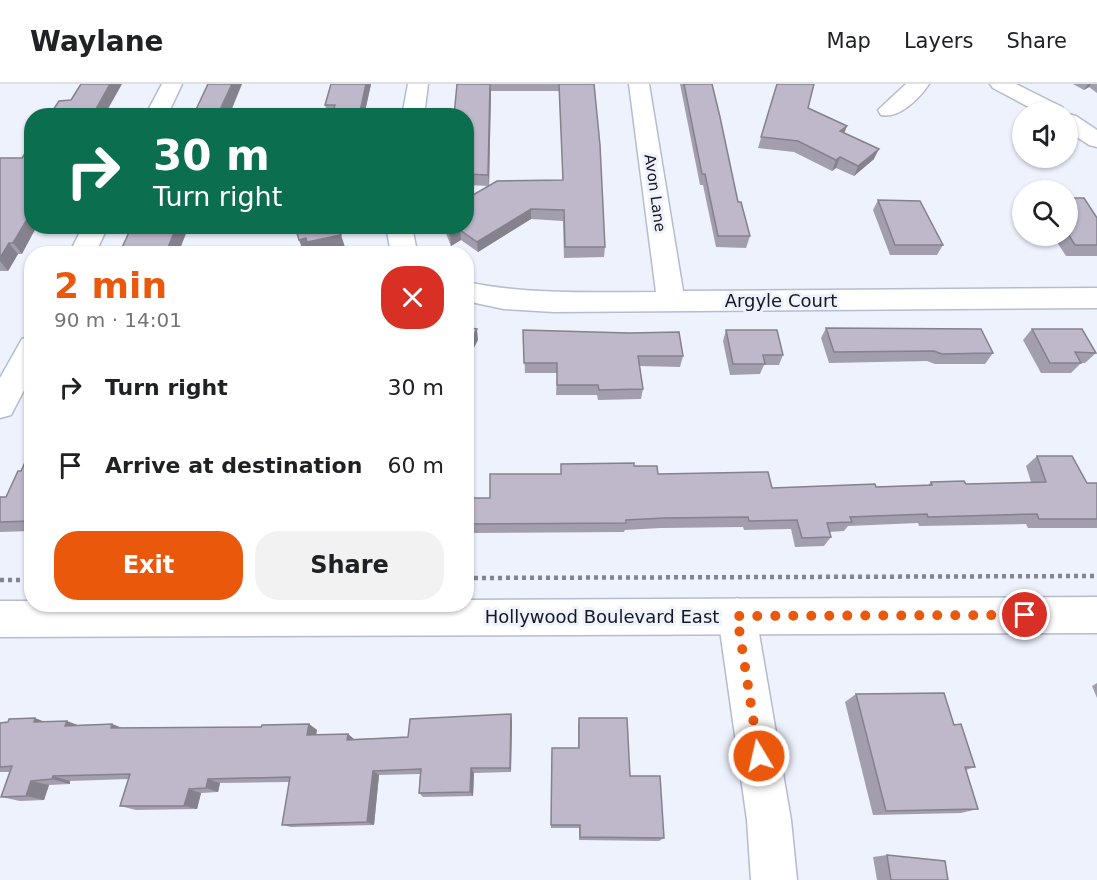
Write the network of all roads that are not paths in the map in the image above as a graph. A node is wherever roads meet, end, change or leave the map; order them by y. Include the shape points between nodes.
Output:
1 (172, 84) edge
2 (418, 84) edge
3 (639, 84) edge
4 (919, 84) edge
5 (1000, 84) edge
6 (1035, 102) edge
7 (160, 108) edge
8 (414, 108) edge
9 (889, 110) dead end
10 (1078, 128) edge
11 (1097, 140) edge
12 (474, 293) edge
13 (1097, 298) edge
14 (671, 302) junction
15 (24, 362) edge
16 (0, 406) edge
17 (1097, 615) edge
18 (737, 616) junction
19 (0, 620) edge
20 (774, 880) edge

1 - 7 street
2 - 8 street
3 - 14 street, Avon Lane
4 - 9 street
5 - 6 street
10 - 11 street
12 - 14 street, Argyle Court via 554,302
13 - 14 street, Argyle Court
15 - 16 street
17 - 18 street, Hollywood Boulevard East
18 - 19 street, Hollywood Boulevard East
18 - 20 street via 769,820

